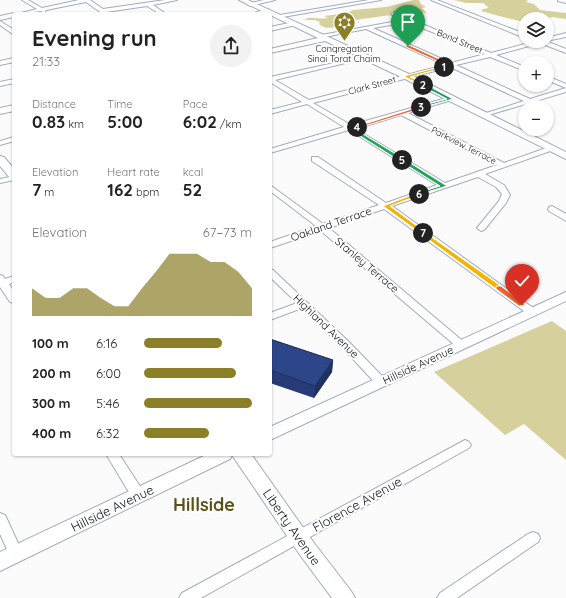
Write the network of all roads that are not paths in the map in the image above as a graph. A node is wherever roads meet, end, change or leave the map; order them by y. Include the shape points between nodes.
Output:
1 (24, 0) edge
2 (87, 0) edge
3 (175, 0) edge
4 (273, 0) edge
5 (379, 0) edge
6 (433, 0) edge
7 (560, 0) edge
8 (246, 2) edge
9 (566, 2) edge
10 (148, 4) junction
11 (41, 9) junction
12 (267, 11) joint
13 (28, 12) edge
14 (46, 12) edge
15 (103, 12) edge
16 (109, 12) edge
17 (160, 12) edge
18 (263, 12) edge
19 (272, 14) edge
20 (394, 14) dead end
21 (12, 15) edge
22 (277, 16) junction
23 (0, 18) edge
24 (409, 20) junction
25 (0, 23) edge
26 (294, 24) junction
27 (366, 27) junction
28 (272, 29) edge
29 (12, 32) edge
30 (518, 33) edge
31 (566, 35) edge
32 (322, 37) junction
33 (554, 38) edge
34 (554, 46) edge
35 (518, 48) edge
36 (272, 50) edge
37 (566, 51) edge
38 (491, 55) junction
39 (364, 57) junction
40 (12, 60) edge
41 (0, 63) edge
42 (450, 65) junction
43 (518, 66) edge
44 (406, 76) junction
45 (272, 79) edge
46 (272, 80) edge
47 (12, 81) edge
48 (554, 81) edge
49 (0, 84) edge
50 (566, 86) edge
51 (566, 90) edge
52 (450, 99) junction
53 (528, 100) edge
54 (533, 100) edge
55 (308, 102) junction
56 (518, 105) edge
57 (12, 108) edge
58 (0, 111) edge
59 (272, 111) edge
60 (402, 113) junction
61 (483, 115) junction
62 (351, 129) junction
63 (12, 140) edge
64 (0, 143) edge
65 (552, 148) junction
66 (272, 150) edge
67 (566, 156) edge
68 (0, 159) edge
69 (315, 159) dead end
70 (504, 166) junction
71 (12, 174) edge
72 (479, 174) junction
73 (12, 178) edge
74 (0, 181) edge
75 (444, 186) junction
76 (272, 189) edge
77 (386, 206) junction
78 (552, 209) dead end
79 (566, 218) edge
80 (322, 227) junction
81 (481, 228) dead end
82 (272, 244) edge
83 (272, 274) edge
84 (12, 279) edge
85 (1, 282) edge
86 (566, 296) edge
87 (12, 297) edge
88 (304, 304) junction
89 (532, 312) junction
90 (272, 316) edge
91 (461, 345) junction
92 (381, 382) junction
93 (272, 433) edge
94 (465, 445) dead end
95 (113, 456) edge
96 (220, 456) edge
97 (242, 456) edge
98 (138, 495) junction
99 (0, 519) edge
100 (298, 536) junction
101 (533, 538) dead end
102 (8, 558) edge
103 (187, 598) edge
104 (344, 598) edge
105 (445, 598) edge

1 - 11 street
2 - 11 street
2 - 15 street
3 - 10 street
4 - 8 street
5 - 22 street
6 - 30 street
7 - 9 street
8 - 12 street
10 - 16 street
10 - 17 street
11 - 13 street
11 - 14 street
12 - 18 street
19 - 22 street
20 - 24 street, Bond Street
21 - 23 street
22 - 26 street
24 - 27 street
24 - 38 street, Bond Street
25 - 29 street
26 - 28 street
26 - 32 street
27 - 32 street
27 - 42 street
31 - 33 street, Clark Street
32 - 36 street
32 - 39 street
34 - 37 street
35 - 38 street, Clark Street
38 - 42 street, Clark Street
38 - 43 street, Bond Street
39 - 44 street
39 - 45 street
40 - 41 street
42 - 44 street, Clark Street
42 - 53 street
44 - 52 street
44 - 55 street, Clark Street
46 - 55 street
47 - 49 street
48 - 50 street
51 - 54 street
52 - 60 street
52 - 61 street
55 - 59 street, Clark Street
55 - 62 street
56 - 61 street
57 - 58 street
60 - 62 street
60 - 70 street, Parkview Terrace
61 - 65 street
62 - 66 street
62 - 75 street
63 - 64 street
65 - 67 street
65 - 70 street, Oakland Terrace
68 - 71 street
69 - 77 street
70 - 72 street, Oakland Terrace
72 - 75 street, Oakland Terrace
72 - 81 street via 500,186 506,195
73 - 74 street
75 - 77 street, Oakland Terrace
76 - 80 street, Stanley Terrace
77 - 80 street, Oakland Terrace
77 - 89 street
78 - 79 street
80 - 82 street, Oakland Terrace
80 - 91 street, Stanley Terrace
83 - 88 street, Highland Avenue
84 - 85 street
85 - 87 street
86 - 89 street, Hillside Avenue
88 - 90 street
88 - 92 street, Highland Avenue
89 - 91 street, Hillside Avenue
91 - 92 street, Hillside Avenue
92 - 93 street, Hillside Avenue
94 - 100 street, Florence Avenue
95 - 98 street
96 - 98 street, Hillside Avenue
97 - 100 street, Liberty Avenue
98 - 102 street, Hillside Avenue
99 - 102 street
100 - 103 street, Florence Avenue
100 - 104 street, Liberty Avenue
101 - 105 street

